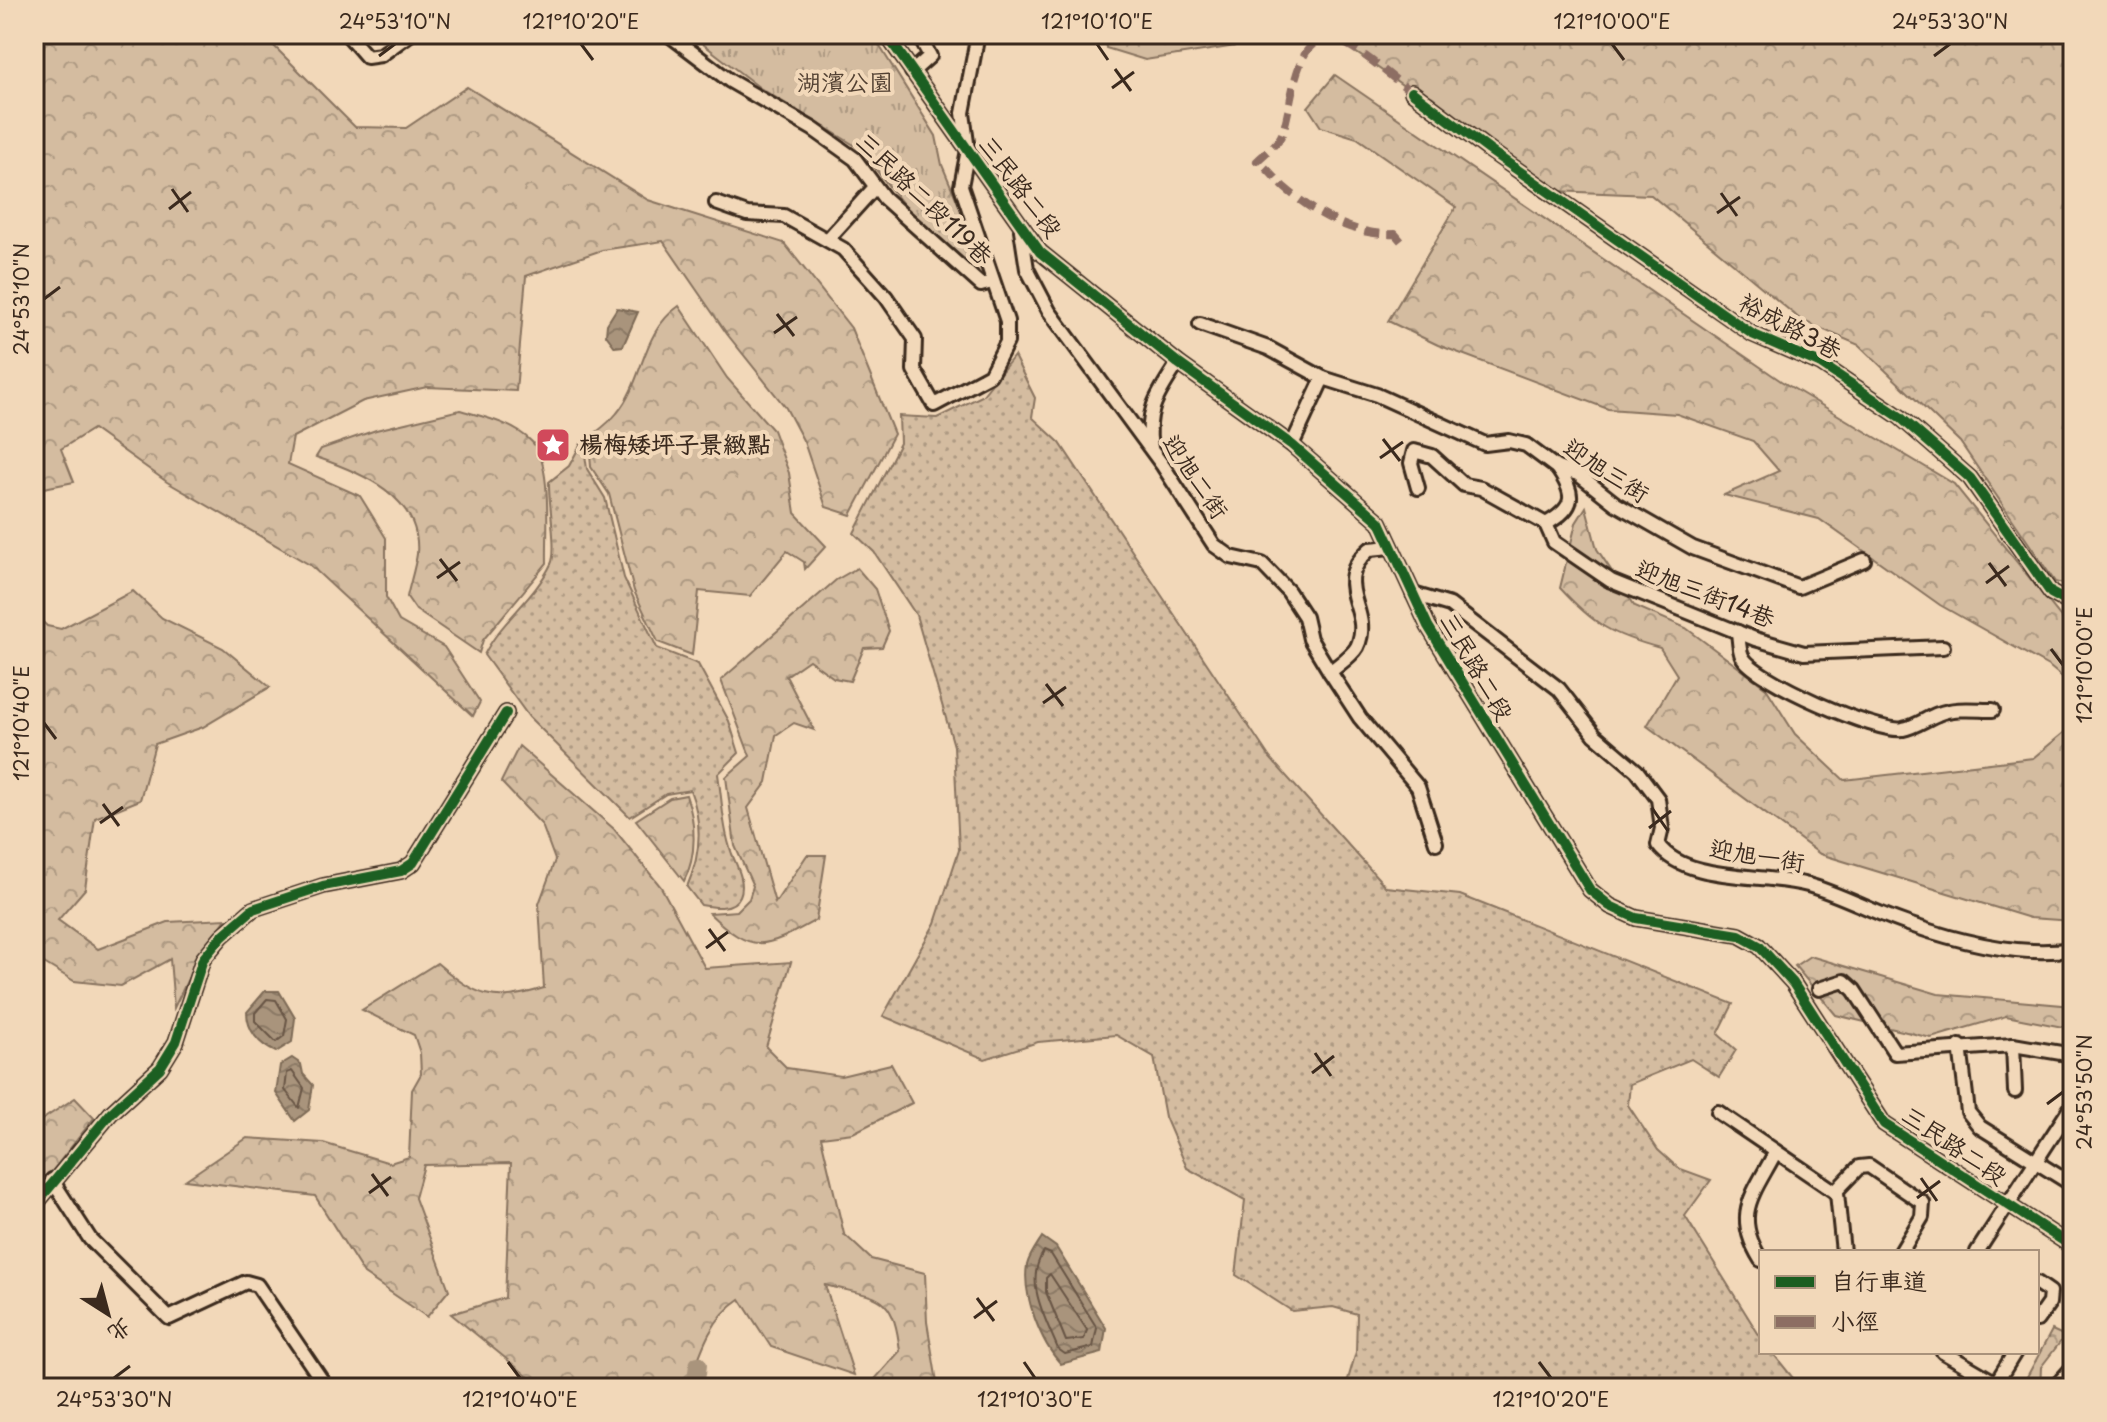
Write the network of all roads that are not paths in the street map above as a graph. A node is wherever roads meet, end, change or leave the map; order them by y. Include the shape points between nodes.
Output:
1 (347, 34) edge
2 (410, 34) edge
3 (668, 34) edge
4 (886, 34) edge
5 (918, 34) edge
6 (978, 34) edge
7 (912, 72) junction
8 (1412, 92) dead end
9 (968, 150) junction
10 (875, 187) junction
11 (716, 203) dead end
12 (1020, 226) junction
13 (828, 239) junction
14 (992, 282) junction
15 (1200, 324) dead end
16 (1178, 363) junction
17 (1323, 378) junction
18 (1292, 445) junction
19 (1151, 451) junction
20 (1557, 468) junction
21 (1418, 488) dead end
22 (1546, 524) junction
23 (1391, 547) junction
24 (1864, 560) dead end
25 (1413, 594) junction
26 (2073, 605) edge
27 (1738, 632) junction
28 (1943, 647) dead end
29 (1330, 672) junction
30 (1993, 710) dead end
31 (506, 713) dead end
32 (1436, 843) dead end
33 (2073, 949) edge
34 (1819, 989) dead end
35 (2013, 1045) junction
36 (1960, 1046) junction
37 (2073, 1055) edge
38 (2015, 1091) dead end
39 (2073, 1104) edge
40 (1718, 1112) dead end
41 (1775, 1153) junction
42 (2033, 1163) junction
43 (52, 1180) junction
44 (2073, 1185) edge
45 (1835, 1192) junction
46 (34, 1206) edge
47 (2008, 1208) junction
48 (2073, 1247) edge
49 (1980, 1248) edge
50 (1843, 1250) edge
51 (1902, 1250) edge
52 (1759, 1256) edge
53 (2039, 1284) edge
54 (2039, 1317) edge
55 (1946, 1354) edge
56 (2014, 1354) edge
57 (2073, 1367) edge
58 (1996, 1385) edge
59 (327, 1388) edge
60 (2054, 1388) edge

1 - 2 street via 367,57 381,55
3 - 10 street, 三民路二段119巷 via 730,81 855,159
4 - 7 street, 三民路二段
5 - 7 street via 930,56
6 - 9 street via 963,113
7 - 9 street, 三民路二段
8 - 26 street, 裕成路3巷 via 1752,334 1821,364 1900,417 1970,478 2051,593
9 - 12 street, 三民路二段
9 - 14 street via 961,186
10 - 13 street
10 - 14 street, 三民路二段119巷 via 981,285
11 - 13 street via 747,214 784,216
12 - 16 street, 三民路二段 via 1040,252
12 - 19 street, 迎旭二街 via 1027,269 1049,311
13 - 14 street via 864,269 915,339 914,370 934,405 981,381 1000,358 1007,321
15 - 17 street, 迎旭三街 via 1268,348
16 - 18 street, 三民路二段
16 - 19 street via 1147,424
17 - 18 street
17 - 20 street, 迎旭三街 via 1377,395 1485,444 1526,445
18 - 23 street, 三民路二段 via 1380,522
19 - 29 street, 迎旭二街 via 1214,545 1231,557 1262,564 1288,591
20 - 22 street via 1572,499 1563,515
20 - 24 street, 迎旭三街 via 1578,474 1616,504 1693,548 1799,587
21 - 22 street via 1411,463 1414,451 1432,456 1464,485 1481,488
22 - 27 street, 迎旭三街14巷 via 1554,542 1611,581
23 - 25 street, 三民路二段
23 - 29 street via 1370,549 1351,572 1362,629 1356,649
25 - 33 street, 迎旭一街 via 1450,605 1559,689 1595,735 1637,771 1658,799 1658,845 1666,856 1703,872 1808,885 1911,925 1978,943 2055,952
25 - 47 street, 三民路二段 via 1590,890 1636,918 1739,935 1759,946 1793,983 1884,1124
27 - 28 street, 迎旭三街14巷 via 1804,653
27 - 30 street via 1742,657 1759,675 1851,717 1902,730 1942,712
29 - 32 street, 迎旭二街 via 1360,718 1418,787
31 - 43 street via 413,863 401,871 323,886 253,909 222,936 203,959 176,1042 160,1068 111,1113
34 - 36 street via 1844,981 1895,1053
35 - 36 street
35 - 37 street
35 - 38 street
36 - 42 street via 1968,1112 1980,1127
39 - 42 street
40 - 41 street
41 - 45 street
41 - 52 street via 1745,1211 1748,1237
42 - 44 street
42 - 47 street
43 - 46 street
43 - 59 street via 90,1239 169,1318 246,1282 257,1285
45 - 50 street
45 - 51 street via 1859,1167 1869,1166 1923,1203 1922,1217
47 - 48 street, 三民路二段
47 - 49 street
53 - 54 street via 2050,1292
55 - 58 street
56 - 58 street
57 - 60 street

